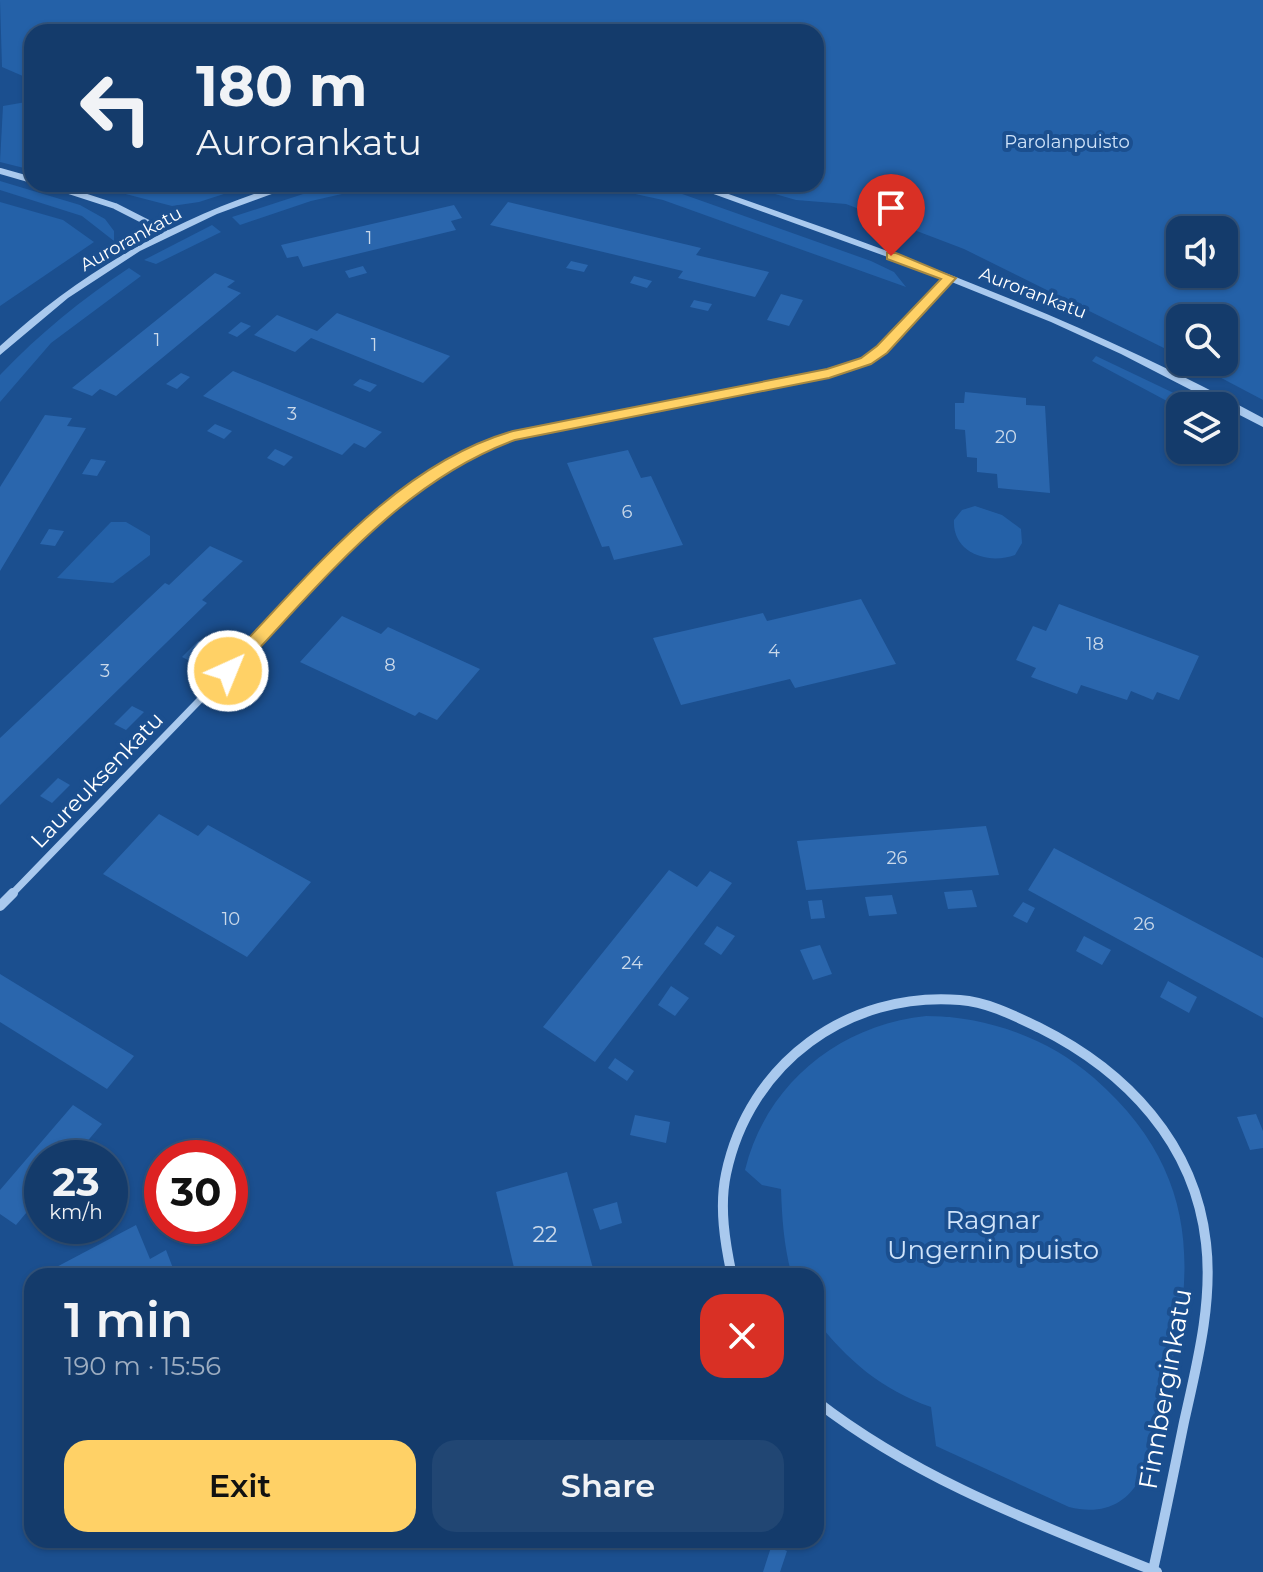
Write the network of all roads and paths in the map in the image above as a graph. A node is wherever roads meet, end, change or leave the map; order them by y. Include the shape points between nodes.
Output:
1 (0, 171) edge
2 (24, 178) edge
3 (72, 192) edge
4 (270, 192) edge
5 (713, 192) edge
6 (168, 233) junction
7 (949, 278) junction
8 (0, 352) edge
9 (1263, 423) edge
10 (0, 906) edge
11 (730, 1268) edge
12 (824, 1407) edge
13 (1156, 1571) edge

1 - 2 street
3 - 6 street via 115,206
4 - 6 street, Aurorankatu
5 - 7 street, Aurorankatu
6 - 8 street, Aurorankatu via 86,282
7 - 9 street, Aurorankatu via 1126,349
7 - 10 street, Laureuksenkatu via 882,349 848,368 513,436 425,478 368,526
11 - 13 street, Finnberginkatu via 723,1206 732,1145 764,1084 827,1026 885,1003 964,1000 1021,1019 1095,1057 1141,1098 1172,1141 1189,1172 1206,1239 1198,1353
12 - 13 street, Finnberginkatu via 881,1448 928,1472 1048,1529

